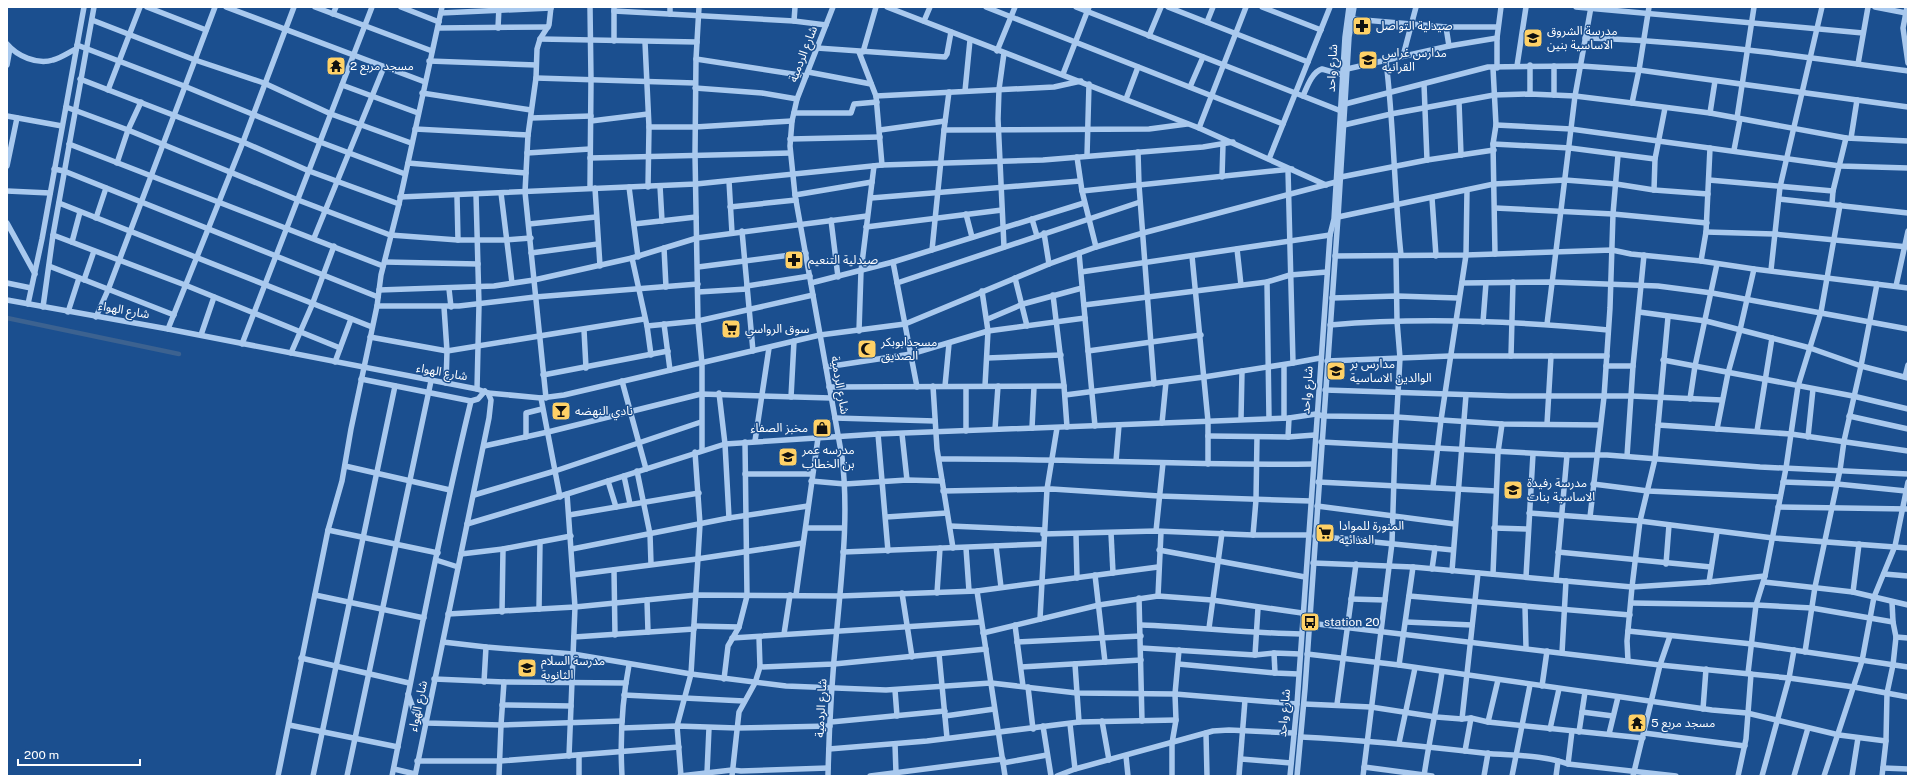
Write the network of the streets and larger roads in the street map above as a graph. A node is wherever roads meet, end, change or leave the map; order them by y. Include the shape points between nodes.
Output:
1 (84, 7) edge
2 (94, 7) edge
3 (140, 7) edge
4 (147, 7) edge
5 (215, 7) edge
6 (226, 7) edge
7 (294, 7) edge
8 (315, 7) edge
9 (336, 7) edge
10 (372, 7) edge
11 (400, 7) edge
12 (551, 7) edge
13 (590, 7) edge
14 (670, 7) edge
15 (699, 7) edge
16 (796, 7) edge
17 (834, 7) edge
18 (876, 7) edge
19 (887, 7) edge
20 (930, 7) edge
21 (986, 7) edge
22 (1015, 7) edge
23 (1076, 7) edge
24 (1161, 7) edge
25 (1168, 7) edge
26 (1213, 7) edge
27 (1246, 7) edge
28 (1262, 7) edge
29 (1330, 7) edge
30 (1349, 7) edge
31 (1354, 7) edge
32 (1416, 7) edge
33 (1501, 7) edge
34 (1526, 7) edge
35 (1576, 7) edge
36 (1754, 7) edge
37 (1822, 7) edge
38 (1868, 7) edge
39 (1875, 7) edge
40 (1591, 8) edge
41 (498, 9) edge
42 (614, 9) edge
43 (637, 9) edge
44 (1088, 9) edge
45 (1621, 9) edge
46 (442, 10) edge
47 (1649, 10) edge
48 (1906, 10) edge
49 (333, 14) junction
50 (670, 14) junction
51 (698, 16) junction
52 (1012, 17) junction
53 (1352, 19) junction
54 (92, 20) junction
55 (794, 21) junction
56 (924, 21) junction
57 (1207, 22) junction
58 (1751, 22) junction
59 (1412, 24) junction
60 (438, 25) junction
61 (826, 25) junction
62 (366, 26) junction
63 (548, 27) junction
64 (1446, 27) junction
65 (1498, 27) junction
66 (498, 28) junction
67 (285, 29) junction
68 (1817, 29) junction
69 (206, 30) junction
70 (1321, 30) junction
71 (951, 32) junction
72 (1235, 33) junction
73 (1863, 33) junction
74 (129, 34) junction
75 (1149, 36) junction
76 (1497, 38) junction
77 (1585, 38) junction
78 (540, 39) junction
79 (589, 40) junction
80 (970, 40) junction
81 (1644, 40) junction
82 (614, 41) junction
83 (645, 42) junction
84 (697, 42) junction
85 (1075, 42) junction
86 (9, 46) edge
87 (1449, 46) junction
88 (77, 47) junction
89 (86, 48) junction
90 (817, 48) junction
91 (1749, 49) junction
92 (432, 51) junction
93 (997, 51) junction
94 (861, 52) junction
95 (1004, 53) junction
96 (354, 56) junction
97 (1403, 56) junction
98 (1203, 57) junction
99 (1810, 57) junction
100 (696, 59) junction
101 (195, 60) junction
102 (119, 61) junction
103 (429, 61) junction
104 (1386, 61) junction
105 (1308, 62) junction
106 (1908, 63) edge
107 (1858, 64) junction
108 (7, 65) edge
109 (536, 65) junction
110 (1223, 65) junction
111 (1517, 66) junction
112 (1530, 66) junction
113 (1554, 66) junction
114 (1581, 66) junction
115 (384, 67) junction
116 (1138, 67) junction
117 (1346, 68) junction
118 (1495, 68) junction
119 (1639, 70) junction
120 (1908, 71) edge
121 (807, 74) junction
122 (1063, 74) junction
123 (1342, 75) junction
124 (536, 78) junction
125 (80, 79) junction
126 (591, 80) junction
127 (647, 81) junction
128 (1081, 81) junction
129 (425, 82) junction
130 (1715, 82) junction
131 (264, 83) junction
132 (871, 84) junction
133 (1089, 84) junction
134 (1424, 84) junction
135 (342, 85) junction
136 (1744, 85) junction
137 (184, 86) junction
138 (695, 86) junction
139 (1190, 87) junction
140 (999, 89) junction
141 (108, 90) junction
142 (965, 91) junction
143 (949, 92) junction
144 (1801, 92) junction
145 (422, 93) junction
146 (1296, 93) junction
147 (1390, 93) junction
148 (1530, 94) junction
149 (1211, 95) junction
150 (1494, 95) junction
151 (1554, 95) junction
152 (372, 96) junction
153 (1303, 96) junction
154 (1575, 96) junction
155 (797, 99) junction
156 (877, 99) junction
157 (1126, 99) junction
158 (1857, 100) junction
159 (141, 102) junction
160 (1459, 102) junction
161 (1632, 102) junction
162 (1345, 104) junction
163 (66, 107) junction
164 (1908, 107) edge
165 (1426, 108) junction
166 (1665, 108) junction
167 (531, 110) junction
168 (76, 111) junction
169 (1341, 111) junction
170 (418, 113) junction
171 (794, 113) junction
172 (1710, 113) junction
173 (331, 114) junction
174 (648, 114) junction
175 (1391, 114) junction
176 (173, 115) junction
177 (252, 115) junction
178 (7, 116) edge
179 (17, 118) junction
180 (531, 118) junction
181 (591, 119) junction
182 (1739, 119) junction
183 (792, 121) junction
184 (945, 121) junction
185 (1188, 124) junction
186 (1283, 124) junction
187 (360, 125) junction
188 (1344, 125) junction
189 (1496, 125) junction
190 (62, 126) junction
191 (649, 127) junction
192 (695, 127) junction
193 (1794, 127) junction
194 (1199, 128) junction
195 (1571, 129) junction
196 (128, 130) junction
197 (415, 130) junction
198 (880, 130) junction
199 (944, 130) junction
200 (998, 130) junction
201 (1087, 130) junction
202 (528, 135) junction
203 (880, 137) junction
204 (1849, 138) junction
205 (790, 139) junction
206 (1658, 140) junction
207 (1908, 141) edge
208 (243, 142) junction
209 (320, 142) junction
210 (1233, 142) junction
211 (69, 144) junction
212 (411, 144) junction
213 (1223, 144) junction
214 (163, 145) junction
215 (1493, 147) junction
216 (1570, 148) junction
217 (1710, 148) junction
218 (590, 150) junction
219 (1734, 150) junction
220 (1138, 152) junction
221 (527, 153) junction
222 (790, 153) junction
223 (349, 154) junction
224 (695, 154) junction
225 (1461, 155) junction
226 (1618, 155) junction
227 (1087, 156) junction
228 (648, 157) junction
229 (1078, 157) junction
230 (590, 158) junction
231 (1787, 158) junction
232 (1269, 159) junction
233 (1655, 159) junction
234 (1428, 160) junction
235 (1000, 162) junction
236 (117, 163) junction
237 (408, 163) junction
238 (941, 164) junction
239 (882, 165) junction
240 (7, 166) edge
241 (874, 166) junction
242 (1394, 166) junction
243 (1840, 166) junction
244 (1908, 168) edge
245 (54, 169) junction
246 (1290, 169) junction
247 (64, 171) junction
248 (309, 171) junction
249 (230, 172) junction
250 (526, 173) junction
251 (405, 174) junction
252 (792, 174) junction
253 (150, 176) junction
254 (1222, 177) junction
255 (1341, 177) junction
256 (1566, 180) junction
257 (1709, 180) junction
258 (729, 181) junction
259 (1080, 181) junction
260 (338, 182) junction
261 (872, 182) junction
262 (1336, 182) junction
263 (696, 184) junction
264 (1494, 184) junction
265 (1616, 184) junction
266 (1139, 185) junction
267 (1326, 185) junction
268 (660, 186) junction
269 (629, 187) junction
270 (648, 187) junction
271 (1780, 187) junction
272 (106, 188) junction
273 (592, 188) junction
274 (1002, 188) junction
275 (1467, 190) junction
276 (1654, 190) junction
277 (7, 191) edge
278 (1082, 191) junction
279 (1833, 191) junction
280 (525, 192) junction
281 (50, 193) junction
282 (501, 193) junction
283 (938, 193) junction
284 (476, 194) junction
285 (1290, 194) junction
286 (1708, 194) junction
287 (457, 196) junction
288 (400, 197) junction
289 (796, 198) junction
290 (871, 198) junction
291 (1432, 198) junction
292 (1779, 199) junction
293 (298, 200) junction
294 (140, 202) junction
295 (218, 202) junction
296 (1140, 202) junction
297 (59, 203) junction
298 (1084, 203) junction
299 (398, 204) junction
300 (1832, 204) junction
301 (1396, 205) junction
302 (1840, 205) junction
303 (730, 207) junction
304 (1495, 208) junction
305 (1002, 210) junction
306 (326, 211) junction
307 (1559, 211) junction
308 (80, 212) junction
309 (1908, 213) edge
310 (966, 214) junction
311 (1613, 214) junction
312 (867, 216) junction
313 (596, 217) junction
314 (696, 217) junction
315 (1338, 217) junction
316 (96, 218) junction
317 (936, 218) junction
318 (1088, 218) junction
319 (1032, 219) junction
320 (831, 220) junction
321 (662, 221) junction
322 (7, 223) edge
323 (1707, 223) junction
324 (529, 224) junction
325 (634, 224) junction
326 (801, 224) junction
327 (866, 226) junction
328 (286, 228) junction
329 (1003, 228) junction
330 (207, 230) junction
331 (129, 231) junction
332 (742, 231) junction
333 (1908, 231) edge
334 (732, 232) junction
335 (1706, 232) junction
336 (1044, 233) junction
337 (1143, 233) junction
338 (1774, 234) junction
339 (53, 235) junction
340 (390, 235) junction
341 (1330, 235) junction
342 (1037, 236) junction
343 (972, 237) junction
344 (314, 238) junction
345 (531, 238) junction
346 (697, 238) junction
347 (1833, 239) junction
348 (458, 240) junction
349 (477, 240) junction
350 (506, 240) junction
351 (1291, 240) junction
352 (72, 242) junction
353 (598, 244) junction
354 (334, 246) junction
355 (1004, 247) junction
356 (1096, 247) junction
357 (1906, 247) edge
358 (664, 248) junction
359 (1237, 249) junction
360 (932, 250) junction
361 (1612, 250) junction
362 (94, 251) junction
363 (1554, 251) junction
364 (532, 253) junction
365 (1079, 253) junction
366 (806, 254) junction
367 (1495, 254) junction
368 (1466, 255) junction
369 (1644, 255) junction
370 (1192, 256) junction
371 (1335, 256) junction
372 (1399, 256) junction
373 (1436, 256) junction
374 (275, 257) junction
375 (196, 258) junction
376 (635, 258) junction
377 (745, 260) junction
378 (1701, 260) junction
379 (119, 261) junction
380 (893, 262) junction
381 (1145, 263) junction
382 (384, 264) junction
383 (478, 264) junction
384 (1048, 264) junction
385 (1717, 264) junction
386 (49, 266) junction
387 (600, 266) junction
388 (698, 267) junction
389 (1754, 269) junction
390 (1771, 270) junction
391 (861, 271) junction
392 (1081, 272) junction
393 (1327, 272) junction
394 (35, 274) junction
395 (1290, 275) junction
396 (322, 276) junction
397 (810, 276) junction
398 (838, 277) junction
399 (1827, 277) junction
400 (1015, 278) junction
401 (81, 279) junction
402 (534, 280) junction
403 (1267, 282) junction
404 (1514, 282) junction
405 (1552, 282) junction
406 (7, 283) edge
407 (512, 283) junction
408 (811, 283) junction
409 (897, 283) junction
410 (1462, 283) junction
411 (1486, 283) junction
412 (698, 284) junction
413 (1877, 284) junction
414 (185, 285) junction
415 (1241, 285) junction
416 (1611, 285) junction
417 (264, 286) junction
418 (1642, 286) junction
419 (1896, 286) junction
420 (666, 287) junction
421 (31, 288) junction
422 (478, 288) junction
423 (747, 288) junction
424 (1082, 288) junction
425 (1908, 288) edge
426 (449, 289) junction
427 (639, 289) junction
428 (108, 290) junction
429 (379, 290) junction
430 (982, 291) junction
431 (1196, 291) junction
432 (698, 292) junction
433 (1712, 293) junction
434 (813, 295) junction
435 (1052, 295) junction
436 (1396, 296) junction
437 (214, 297) junction
438 (378, 297) junction
439 (535, 297) junction
440 (1147, 298) junction
441 (1332, 298) junction
442 (1458, 298) junction
443 (1747, 299) junction
444 (7, 300) edge
445 (28, 304) junction
446 (1022, 304) junction
447 (312, 305) junction
448 (479, 305) junction
449 (377, 306) junction
450 (1084, 306) junction
451 (43, 307) junction
452 (444, 307) junction
453 (451, 307) junction
454 (750, 309) junction
455 (68, 312) junction
456 (1639, 312) junction
457 (1821, 312) junction
458 (253, 313) junction
459 (174, 314) junction
460 (96, 317) junction
461 (1668, 317) junction
462 (1085, 318) junction
463 (351, 319) junction
464 (644, 319) junction
465 (988, 319) junction
466 (1456, 320) junction
467 (698, 321) junction
468 (1397, 321) junction
469 (1706, 321) junction
470 (1057, 322) junction
471 (1483, 322) junction
472 (1869, 322) junction
473 (1512, 323) junction
474 (664, 324) junction
475 (905, 324) junction
476 (1547, 324) junction
477 (1330, 325) junction
478 (648, 326) junction
479 (1027, 326) junction
480 (372, 327) junction
481 (168, 329) junction
482 (1908, 329) edge
483 (584, 330) junction
484 (1608, 330) junction
485 (1740, 330) junction
486 (300, 331) junction
487 (858, 331) junction
488 (988, 331) junction
489 (820, 335) junction
490 (1201, 335) junction
491 (201, 336) junction
492 (370, 337) junction
493 (539, 337) junction
494 (1772, 338) junction
495 (794, 341) junction
496 (1151, 342) junction
497 (242, 344) junction
498 (949, 344) junction
499 (479, 347) junction
500 (340, 348) junction
501 (769, 348) junction
502 (1810, 348) junction
503 (447, 351) junction
504 (668, 351) junction
505 (753, 351) junction
506 (1088, 351) junction
507 (291, 353) junction
508 (911, 354) junction
509 (651, 355) junction
510 (1061, 355) junction
511 (1450, 356) junction
512 (1512, 356) junction
513 (1551, 356) junction
514 (1607, 356) junction
515 (987, 358) junction
516 (1320, 358) junction
517 (1400, 358) junction
518 (1663, 360) junction
519 (1327, 361) junction
520 (335, 362) junction
521 (702, 364) junction
522 (1293, 364) junction
523 (1284, 365) junction
524 (1908, 365) edge
525 (1606, 366) junction
526 (1633, 366) junction
527 (1695, 366) junction
528 (1861, 366) junction
529 (363, 367) junction
530 (826, 367) junction
531 (1269, 367) junction
532 (586, 368) junction
533 (670, 370) junction
534 (1242, 371) junction
535 (1728, 373) junction
536 (543, 375) junction
537 (1204, 377) junction
538 (1906, 377) edge
539 (361, 379) junction
540 (431, 380) junction
541 (1765, 380) junction
542 (622, 381) junction
543 (1166, 382) junction
544 (446, 383) junction
545 (1154, 384) junction
546 (396, 386) junction
547 (933, 386) junction
548 (945, 386) junction
549 (985, 386) junction
550 (998, 386) junction
551 (1064, 386) junction
552 (1798, 386) junction
553 (829, 387) junction
554 (917, 387) junction
555 (966, 387) junction
556 (1034, 387) junction
557 (477, 389) junction
558 (1813, 389) junction
559 (1325, 390) junction
560 (486, 392) junction
561 (1092, 392) junction
562 (1398, 392) junction
563 (429, 393) junction
564 (719, 393) junction
565 (701, 394) junction
566 (1445, 394) junction
567 (1065, 395) junction
568 (1466, 395) junction
569 (761, 396) junction
570 (1549, 396) junction
571 (1631, 396) junction
572 (1853, 396) junction
573 (791, 397) junction
574 (1604, 397) junction
575 (543, 398) junction
576 (831, 398) junction
577 (1661, 398) junction
578 (1690, 399) junction
579 (1722, 400) junction
580 (471, 402) junction
581 (1908, 409) edge
582 (542, 410) junction
583 (629, 411) junction
584 (1316, 414) junction
585 (1323, 416) junction
586 (1849, 416) junction
587 (1396, 417) junction
588 (835, 418) junction
589 (1269, 418) junction
590 (1286, 418) junction
591 (1241, 419) junction
592 (1441, 420) junction
593 (935, 421) junction
594 (1208, 421) junction
595 (1463, 421) junction
596 (701, 422) junction
597 (1162, 423) junction
598 (1502, 424) junction
599 (1547, 424) junction
600 (1118, 425) junction
601 (1600, 425) junction
602 (1658, 425) junction
603 (1095, 426) junction
604 (1067, 427) junction
605 (1032, 428) junction
606 (1057, 428) junction
607 (1718, 429) junction
608 (1908, 429) edge
609 (995, 430) junction
610 (966, 431) junction
611 (1757, 431) junction
612 (548, 432) junction
613 (936, 433) junction
614 (878, 434) junction
615 (902, 434) junction
616 (1791, 434) junction
617 (1315, 435) junction
618 (1208, 436) junction
619 (526, 437) junction
620 (838, 437) junction
621 (1258, 437) junction
622 (1288, 437) junction
623 (1808, 437) junction
624 (818, 438) junction
625 (755, 441) junction
626 (1844, 441) junction
627 (745, 442) junction
628 (1322, 442) junction
629 (637, 443) junction
630 (725, 444) junction
631 (1394, 445) junction
632 (484, 446) junction
633 (1437, 447) junction
634 (1461, 449) junction
635 (702, 450) junction
636 (1908, 451) edge
637 (695, 452) junction
638 (1498, 452) junction
639 (1533, 454) junction
640 (1597, 454) junction
641 (1567, 455) junction
642 (1628, 456) junction
643 (939, 459) junction
644 (1655, 459) junction
645 (1051, 460) junction
646 (1116, 461) junction
647 (1163, 463) junction
648 (1208, 464) junction
649 (1313, 464) junction
650 (1257, 465) junction
651 (345, 466) junction
652 (1786, 468) junction
653 (646, 469) junction
654 (1840, 470) junction
655 (555, 471) junction
656 (638, 472) junction
657 (378, 474) junction
658 (745, 474) junction
659 (812, 474) junction
660 (1908, 474) edge
661 (624, 476) junction
662 (410, 480) junction
663 (907, 480) junction
664 (608, 481) junction
665 (811, 481) junction
666 (883, 481) junction
667 (942, 481) junction
668 (1318, 482) junction
669 (1783, 482) junction
670 (1908, 482) edge
671 (845, 484) junction
672 (1594, 484) junction
673 (1837, 484) junction
674 (1393, 485) junction
675 (1433, 486) junction
676 (1457, 488) junction
677 (1047, 489) junction
678 (450, 490) junction
679 (1496, 490) junction
680 (943, 491) junction
681 (1648, 491) junction
682 (1906, 491) junction
683 (699, 493) junction
684 (567, 494) junction
685 (474, 495) junction
686 (1159, 496) junction
687 (560, 497) junction
688 (1780, 497) junction
689 (1256, 500) junction
690 (1311, 501) junction
691 (644, 502) junction
692 (630, 504) junction
693 (808, 506) junction
694 (1317, 506) junction
695 (616, 507) junction
696 (1778, 507) junction
697 (1831, 509) junction
698 (1906, 509) edge
699 (1529, 513) junction
700 (948, 514) junction
701 (1562, 514) junction
702 (569, 515) junction
703 (1393, 515) junction
704 (746, 516) junction
705 (886, 517) junction
706 (1590, 517) junction
707 (729, 518) junction
708 (1640, 521) junction
709 (467, 524) junction
710 (700, 524) junction
711 (1455, 524) junction
712 (1669, 525) junction
713 (950, 526) junction
714 (806, 528) junction
715 (844, 528) junction
716 (1494, 528) junction
717 (1528, 529) junction
718 (328, 530) junction
719 (1043, 532) junction
720 (1158, 532) junction
721 (1717, 532) junction
722 (1111, 533) junction
723 (1222, 533) junction
724 (650, 534) junction
725 (1076, 534) junction
726 (1253, 535) junction
727 (1308, 535) junction
728 (570, 536) junction
729 (1315, 536) junction
730 (363, 538) junction
731 (1773, 538) junction
732 (540, 542) junction
733 (1824, 542) junction
734 (804, 543) junction
735 (1392, 543) junction
736 (396, 544) junction
737 (1043, 544) junction
738 (1859, 544) junction
739 (996, 546) junction
740 (1895, 546) junction
741 (940, 548) junction
742 (953, 548) junction
743 (966, 548) junction
744 (1435, 548) junction
745 (1908, 548) edge
746 (503, 549) junction
747 (572, 549) junction
748 (888, 550) junction
749 (1159, 550) junction
750 (1453, 550) junction
751 (747, 551) junction
752 (842, 552) junction
753 (1558, 552) junction
754 (438, 553) junction
755 (461, 554) junction
756 (697, 559) junction
757 (436, 560) junction
758 (1218, 560) junction
759 (1635, 561) junction
760 (1313, 563) junction
761 (651, 564) junction
762 (1356, 564) junction
763 (1666, 564) junction
764 (1389, 566) junction
765 (458, 567) junction
766 (1158, 567) junction
767 (1413, 568) junction
768 (1711, 568) junction
769 (1432, 569) junction
770 (614, 570) junction
771 (1452, 571) junction
772 (1113, 573) junction
773 (1478, 573) junction
774 (1493, 574) junction
775 (1884, 574) junction
776 (573, 575) junction
777 (1095, 575) junction
778 (1765, 576) junction
779 (1908, 576) edge
780 (1305, 577) junction
781 (1526, 577) junction
782 (1077, 578) junction
783 (1556, 580) junction
784 (1566, 581) junction
785 (1709, 582) junction
786 (1764, 582) junction
787 (1042, 583) junction
788 (1001, 587) junction
789 (1632, 587) junction
790 (1815, 587) junction
791 (968, 591) junction
792 (977, 591) junction
793 (1853, 592) junction
794 (902, 593) junction
795 (937, 593) junction
796 (315, 595) junction
797 (696, 595) junction
798 (793, 595) junction
799 (747, 596) junction
800 (840, 596) junction
801 (1158, 596) junction
802 (1410, 596) junction
803 (1139, 598) junction
804 (1874, 598) junction
805 (1350, 599) junction
806 (647, 600) junction
807 (1212, 600) junction
808 (1385, 600) junction
809 (1474, 601) junction
810 (615, 602) junction
811 (1892, 602) junction
812 (350, 603) junction
813 (1631, 603) junction
814 (1099, 605) junction
815 (1756, 605) junction
816 (1908, 605) edge
817 (1525, 606) junction
818 (575, 607) junction
819 (1258, 608) junction
820 (1812, 608) junction
821 (382, 609) junction
822 (539, 609) junction
823 (1565, 609) junction
824 (502, 612) junction
825 (1302, 613) junction
826 (448, 614) junction
827 (1630, 615) junction
828 (424, 618) junction
829 (1870, 618) junction
830 (1040, 619) junction
831 (981, 622) junction
832 (1406, 622) junction
833 (1893, 622) junction
834 (1309, 623) junction
835 (1141, 624) junction
836 (1015, 625) junction
837 (1472, 625) junction
838 (907, 626) junction
839 (694, 627) junction
840 (739, 627) junction
841 (1347, 627) junction
842 (1208, 628) junction
843 (836, 631) junction
844 (1381, 631) junction
845 (1628, 631) junction
846 (648, 632) junction
847 (983, 633) junction
848 (1256, 633) junction
849 (784, 634) junction
850 (1301, 634) junction
851 (1404, 634) junction
852 (615, 635) junction
853 (1141, 636) junction
854 (1670, 636) junction
855 (574, 637) junction
856 (759, 637) junction
857 (1103, 637) junction
858 (1896, 637) junction
859 (732, 638) junction
860 (1908, 638) edge
861 (442, 642) junction
862 (1017, 642) junction
863 (1470, 642) junction
864 (1752, 644) junction
865 (486, 647) junction
866 (1141, 648) junction
867 (1526, 648) junction
868 (986, 649) junction
869 (1179, 650) junction
870 (1794, 650) junction
871 (1547, 651) junction
872 (1805, 652) junction
873 (1274, 653) junction
874 (1562, 653) junction
875 (573, 654) junction
876 (939, 654) junction
877 (1300, 654) junction
878 (1307, 654) junction
879 (1255, 655) junction
880 (912, 657) junction
881 (301, 658) junction
882 (1344, 658) junction
883 (1141, 660) junction
884 (1628, 661) junction
885 (1862, 661) junction
886 (1105, 662) junction
887 (1378, 662) junction
888 (834, 664) junction
889 (1075, 664) junction
890 (1178, 664) junction
891 (629, 665) junction
892 (1399, 665) junction
893 (1660, 665) junction
894 (1893, 665) junction
895 (336, 667) junction
896 (760, 667) junction
897 (1021, 668) junction
898 (1416, 668) junction
899 (1908, 668) edge
900 (1706, 669) junction
901 (1442, 672) junction
902 (1275, 673) junction
903 (368, 674) junction
904 (691, 674) junction
905 (1298, 674) junction
906 (1749, 674) junction
907 (1466, 675) junction
908 (1789, 678) junction
909 (434, 679) junction
910 (724, 679) junction
911 (1498, 680) junction
912 (484, 682) junction
913 (504, 682) junction
914 (409, 683) junction
915 (572, 683) junction
916 (626, 683) junction
917 (755, 683) junction
918 (991, 683) junction
919 (1530, 685) junction
920 (943, 686) junction
921 (1542, 686) junction
922 (1026, 687) junction
923 (1854, 687) junction
924 (833, 688) junction
925 (1559, 689) junction
926 (895, 690) junction
927 (1585, 692) junction
928 (1077, 693) junction
929 (1887, 693) junction
930 (408, 694) junction
931 (1141, 694) junction
932 (1175, 694) junction
933 (624, 695) junction
934 (1618, 697) junction
935 (1908, 697) edge
936 (683, 698) junction
937 (744, 700) junction
938 (1245, 700) junction
939 (1651, 702) junction
940 (1297, 704) junction
941 (1304, 704) junction
942 (1338, 704) junction
943 (502, 705) junction
944 (571, 706) junction
945 (1371, 707) junction
946 (994, 709) junction
947 (1703, 709) junction
948 (1405, 711) junction
949 (1582, 712) junction
950 (945, 713) junction
951 (1747, 713) junction
952 (897, 716) junction
953 (1613, 716) junction
954 (1436, 717) junction
955 (1471, 718) junction
956 (1462, 719) junction
957 (1176, 720) junction
958 (1777, 720) junction
959 (622, 721) junction
960 (1102, 721) junction
961 (1142, 721) junction
962 (1079, 722) junction
963 (1488, 722) junction
964 (426, 723) junction
965 (570, 723) junction
966 (289, 724) junction
967 (830, 724) junction
968 (1070, 724) junction
969 (501, 725) junction
970 (1523, 725) junction
971 (677, 726) junction
972 (1042, 726) junction
973 (622, 728) junction
974 (709, 728) junction
975 (736, 728) junction
976 (1808, 728) junction
977 (1033, 729) junction
978 (1550, 729) junction
979 (322, 731) junction
980 (998, 731) junction
981 (1572, 731) junction
982 (1243, 732) junction
983 (1579, 732) junction
984 (1206, 733) junction
985 (1294, 733) junction
986 (1609, 734) junction
987 (1839, 734) junction
988 (1644, 736) junction
989 (1301, 737) junction
990 (355, 738) junction
991 (948, 738) junction
992 (1858, 738) junction
993 (1368, 741) junction
994 (1886, 741) junction
995 (1172, 743) junction
996 (1399, 743) junction
997 (895, 744) junction
998 (1428, 746) junction
999 (1745, 746) junction
1000 (398, 747) junction
1001 (679, 747) junction
1002 (829, 749) junction
1003 (1466, 751) junction
1004 (620, 753) junction
1005 (1488, 753) junction
1006 (579, 755) junction
1007 (1047, 755) junction
1008 (1515, 755) junction
1009 (569, 756) junction
1010 (1126, 756) junction
1011 (1241, 759) junction
1012 (1109, 760) junction
1013 (418, 761) junction
1014 (500, 761) junction
1015 (1003, 761) junction
1016 (1558, 761) junction
1017 (1291, 763) junction
1018 (1568, 764) junction
1019 (1364, 767) junction
1020 (828, 768) junction
1021 (1883, 768) junction
1022 (394, 769) junction
1023 (1075, 769) junction
1024 (1908, 769) edge
1025 (708, 773) junction
1026 (732, 773) edge
1027 (896, 773) junction
1028 (914, 773) edge
1029 (1634, 773) edge
1030 (1067, 774) edge
1031 (415, 775) edge
1032 (1424, 775) edge
1033 (278, 776) edge
1034 (312, 776) edge
1035 (347, 776) edge
1036 (392, 776) edge
1037 (499, 776) edge
1038 (579, 776) edge
1039 (622, 776) edge
1040 (681, 776) edge
1041 (828, 776) edge
1042 (870, 776) edge
1043 (1005, 776) edge
1044 (1051, 776) edge
1045 (1057, 776) edge
1046 (1128, 776) edge
1047 (1172, 776) edge
1048 (1207, 776) edge
1049 (1239, 776) edge
1050 (1290, 776) edge
1051 (1297, 776) edge
1052 (1363, 776) edge
1053 (1432, 776) edge
1054 (1484, 776) edge
1055 (1512, 776) edge
1056 (1556, 776) edge
1057 (1676, 776) edge
1058 (1738, 776) edge
1059 (1762, 776) edge
1060 (1794, 776) edge
1061 (1824, 776) edge
1062 (1852, 776) edge
1063 (1882, 776) edge

1 - 88 street
2 - 54 street
3 - 74 street
4 - 69 street
5 - 69 street
6 - 67 street
7 - 67 street
8 - 49 street
9 - 49 street
10 - 62 street
11 - 60 street
12 - 41 street
12 - 63 street
13 - 79 street
14 - 50 street
15 - 51 street
16 - 55 street
17 - 61 street, شارع الردمية
18 - 94 street
19 - 56 street
20 - 56 street
21 - 52 street
22 - 52 street
23 - 44 street
24 - 75 street
25 - 57 street
26 - 57 street
27 - 72 street
28 - 70 street
29 - 70 street
30 - 117 street, شارع واحد
31 - 53 street, شارع واحد
32 - 59 street
33 - 65 street
34 - 111 street
35 - 40 street
36 - 58 street
37 - 68 street
38 - 73 street
39 - 48 street
40 - 45 street
40 - 77 street
41 - 46 street
41 - 66 street
42 - 43 street
42 - 82 street
43 - 50 street
44 - 75 street
44 - 85 street
45 - 47 street
46 - 60 street
47 - 58 street
47 - 81 street
48 - 106 street via 1903,29
49 - 62 street
50 - 51 street
51 - 55 street
51 - 84 street
52 - 85 street
52 - 93 street
53 - 59 street
53 - 117 street, شارع واحد
54 - 74 street
54 - 89 street
55 - 61 street
56 - 71 street
57 - 72 street
58 - 68 street
58 - 91 street
59 - 64 street
59 - 97 street
60 - 66 street
60 - 92 street
61 - 90 street, شارع الردمية
62 - 92 street
62 - 96 street
63 - 66 street
63 - 78 street
64 - 65 street
64 - 87 street
65 - 76 street
67 - 96 street
67 - 131 street
68 - 73 street
68 - 99 street
69 - 101 street
70 - 105 street
71 - 80 street
71 - 94 street via 947,54 944,57
72 - 105 street
72 - 110 street
73 - 107 street
74 - 101 street
74 - 102 street
75 - 98 street
76 - 87 street
76 - 118 street
77 - 81 street
77 - 114 street
78 - 79 street
78 - 109 street
79 - 82 street
79 - 126 street
80 - 93 street
80 - 142 street
81 - 91 street
81 - 119 street
82 - 83 street
83 - 84 street
83 - 127 street
84 - 100 street
85 - 116 street
85 - 122 street
86 - 88 street via 28,59 39,61 52,60
86 - 108 street
87 - 97 street
88 - 89 street
88 - 163 street
89 - 102 street
89 - 125 street
90 - 94 street
90 - 121 street, شارع الردمية
91 - 99 street
91 - 136 street
92 - 103 street
93 - 95 street
94 - 132 street
95 - 122 street
95 - 140 street
96 - 115 street
96 - 135 street
97 - 104 street
98 - 110 street
98 - 139 street
99 - 107 street
99 - 144 street
100 - 121 street
100 - 138 street
101 - 131 street
101 - 137 street
102 - 137 street
102 - 141 street
103 - 109 street
103 - 129 street
104 - 117 street
104 - 147 street
105 - 146 street
107 - 120 street
109 - 124 street
110 - 146 street
110 - 149 street
111 - 112 street
111 - 118 street
112 - 113 street
112 - 148 street
113 - 114 street
113 - 151 street
114 - 119 street
114 - 154 street
115 - 129 street
115 - 152 street
116 - 139 street
116 - 157 street
117 - 123 street, شارع واحد
117 - 162 street, شارع واحد
118 - 134 street via 1488,67
118 - 150 street
119 - 130 street
119 - 161 street
121 - 132 street
121 - 155 street, شارع الردمية
122 - 128 street
123 - 153 street via 1319,70 1308,83
123 - 169 street, شارع واحد
124 - 126 street
124 - 167 street
125 - 141 street
125 - 168 street
126 - 127 street
126 - 181 street
127 - 138 street
127 - 174 street
128 - 133 street
128 - 140 street via 1063,86
129 - 145 street
130 - 136 street
130 - 172 street
131 - 173 street
131 - 177 street
132 - 156 street
133 - 157 street
133 - 201 street
134 - 147 street
134 - 165 street
135 - 152 street
135 - 173 street
136 - 144 street
136 - 182 street
137 - 176 street
137 - 177 street
138 - 155 street
138 - 192 street
139 - 149 street
140 - 142 street
140 - 200 street
141 - 159 street
142 - 143 street
143 - 156 street
143 - 184 street
144 - 158 street
144 - 193 street
145 - 167 street
145 - 170 street
146 - 153 street
146 - 186 street
147 - 162 street
147 - 175 street
148 - 150 street
148 - 151 street
149 - 186 street
149 - 194 street
150 - 160 street
150 - 189 street
151 - 154 street
152 - 170 street
152 - 187 street
153 - 169 street
154 - 161 street
154 - 195 street
155 - 171 street, شارع الردمية
156 - 171 street via 854,104 851,113
156 - 198 street
157 - 185 street
158 - 164 street
158 - 204 street
159 - 176 street
159 - 196 street
160 - 165 street
160 - 225 street
161 - 166 street
162 - 188 street, شارع واحد
163 - 168 street
163 - 190 street
165 - 175 street
165 - 234 street
166 - 172 street
166 - 206 street
167 - 180 street
168 - 196 street
168 - 211 street
169 - 262 street, شارع واحد
170 - 197 street
171 - 183 street, شارع الردمية
172 - 182 street
173 - 187 street
173 - 209 street
174 - 181 street
174 - 191 street
175 - 188 street
175 - 242 street
176 - 208 street
176 - 214 street
177 - 208 street
177 - 209 street
178 - 179 street
179 - 190 street
179 - 240 street
180 - 181 street
180 - 202 street
181 - 218 street
182 - 193 street
182 - 219 street
183 - 192 street
183 - 205 street, شارع الردمية
184 - 198 street
184 - 199 street
185 - 194 street
185 - 201 street via 1149,130
186 - 232 street
187 - 212 street
187 - 223 street
188 - 255 street, شارع واحد
189 - 195 street
189 - 215 street
190 - 245 street
191 - 192 street
191 - 228 street
192 - 224 street
193 - 204 street
193 - 231 street
194 - 210 street
195 - 206 street
195 - 216 street
196 - 214 street
196 - 236 street
197 - 202 street
197 - 212 street
198 - 203 street
199 - 200 street
199 - 238 street
200 - 201 street
200 - 235 street
201 - 227 street
202 - 221 street
203 - 205 street
203 - 239 street
204 - 207 street
204 - 243 street
205 - 222 street, شارع الردمية
206 - 217 street
206 - 233 street
208 - 248 street
208 - 249 street
209 - 223 street
209 - 248 street
210 - 213 street
210 - 232 street
211 - 236 street
211 - 247 street
212 - 237 street
213 - 220 street
213 - 254 street
214 - 249 street
214 - 253 street
215 - 216 street
215 - 225 street
215 - 264 street
216 - 226 street
216 - 256 street
217 - 219 street
217 - 257 street
218 - 221 street
218 - 230 street
219 - 231 street
220 - 227 street
220 - 266 street
221 - 250 street
222 - 224 street
222 - 252 street, شارع الردمية
223 - 251 street
223 - 260 street
224 - 228 street
224 - 263 street
225 - 234 street
226 - 233 street
226 - 265 street
227 - 229 street
228 - 230 street
228 - 270 street
229 - 235 street
229 - 259 street
230 - 273 street
231 - 243 street
231 - 271 street
232 - 246 street
233 - 276 street
234 - 242 street
235 - 238 street
235 - 274 street
236 - 253 street
237 - 250 street
237 - 251 street
238 - 239 street
238 - 283 street
239 - 241 street
241 - 252 street
241 - 261 street
242 - 255 street
242 - 301 street
243 - 244 street
243 - 279 street
245 - 247 street
245 - 281 street
246 - 254 street
246 - 267 street
246 - 285 street
247 - 272 street
247 - 297 street
248 - 260 street
248 - 293 street
249 - 293 street
249 - 295 street
250 - 280 street
251 - 288 street
252 - 258 street
252 - 289 street, شارع الردمية
253 - 294 street
253 - 295 street
254 - 266 street
255 - 262 street
255 - 315 street, شارع واحد
256 - 264 street
256 - 265 street
256 - 307 street
257 - 271 street
257 - 286 street
258 - 263 street
258 - 303 street
259 - 274 street
259 - 278 street
260 - 299 street
260 - 306 street
261 - 289 street
261 - 290 street
262 - 267 street
262 - 341 street, شارع واحد via 1334,219
263 - 268 street
263 - 314 street
264 - 275 street
264 - 304 street
265 - 276 street
265 - 311 street
266 - 278 street
266 - 296 street
267 - 285 street
268 - 270 street
268 - 321 street
269 - 270 street
269 - 273 street
269 - 325 street
271 - 279 street
271 - 292 street
272 - 294 street
272 - 316 street
273 - 280 street
273 - 313 street
274 - 283 street
274 - 305 street
275 - 291 street
275 - 368 street
276 - 286 street
277 - 281 street
278 - 298 street
279 - 300 street
280 - 282 street
280 - 324 street
281 - 394 street
282 - 284 street
282 - 350 street
283 - 290 street
283 - 317 street
284 - 287 street
284 - 349 street
285 - 337 street
285 - 351 street
286 - 323 street
287 - 288 street
287 - 348 street
288 - 299 street
289 - 303 street
289 - 326 street, شارع الردمية
290 - 312 street
291 - 301 street
291 - 373 street
292 - 300 street
292 - 338 street
293 - 306 street
293 - 328 street
294 - 330 street
294 - 331 street
295 - 328 street
295 - 330 street
296 - 318 street
296 - 337 street
297 - 308 street
297 - 339 street
298 - 318 street
298 - 319 street
299 - 340 street
300 - 302 street
301 - 315 street
301 - 372 street
302 - 309 street
302 - 347 street
303 - 334 street
304 - 307 street
304 - 367 street
305 - 310 street
305 - 329 street
306 - 340 street
306 - 344 street
307 - 311 street
307 - 363 street
308 - 316 street
308 - 352 street
310 - 317 street
310 - 343 street
311 - 323 street
311 - 361 street
312 - 320 street
312 - 327 street
313 - 324 street
313 - 353 street
314 - 321 street
314 - 346 street
315 - 371 street, شارع واحد
316 - 331 street
317 - 327 street
317 - 360 street
318 - 336 street
318 - 356 street
319 - 329 street
319 - 342 street
320 - 326 street
320 - 398 street
321 - 325 street
322 - 394 street
323 - 335 street
324 - 345 street
325 - 376 street
326 - 332 street
326 - 366 street, شارع الردمية
327 - 391 street
328 - 344 street
328 - 374 street
329 - 343 street
329 - 355 street
330 - 374 street
330 - 375 street
331 - 375 street
331 - 379 street
332 - 334 street
332 - 377 street
333 - 357 street
334 - 346 street
335 - 338 street
335 - 378 street
336 - 342 street
336 - 384 street
337 - 356 street
337 - 381 street
338 - 347 street
338 - 390 street
339 - 352 street
339 - 386 street
340 - 348 street
340 - 382 street
341 - 351 street
341 - 393 street, شارع واحد
342 - 355 street
343 - 360 street
344 - 354 street
345 - 350 street
345 - 364 street
346 - 358 street
346 - 388 street
347 - 357 street
347 - 399 street
348 - 349 street
349 - 350 street
349 - 383 street
350 - 407 street
351 - 359 street
351 - 395 street
352 - 362 street
353 - 364 street
353 - 387 street
354 - 382 street
354 - 396 street
355 - 409 street
356 - 365 street
357 - 419 street
358 - 376 street
358 - 420 street
359 - 370 street
359 - 415 street
360 - 380 street
361 - 363 street
361 - 369 street
361 - 416 street
362 - 379 street
362 - 401 street
363 - 367 street
363 - 405 street
364 - 402 street
365 - 384 street
365 - 392 street
366 - 377 street
366 - 397 street, شارع الردمية
367 - 368 street
368 - 373 street
368 - 410 street
369 - 378 street
369 - 418 street
370 - 381 street
370 - 431 street
371 - 372 street
371 - 441 street, شارع واحد
372 - 373 street
372 - 436 street
374 - 396 street
374 - 417 street
375 - 414 street
375 - 417 street
376 - 387 street
376 - 427 street
377 - 388 street
377 - 423 street
378 - 385 street
379 - 414 street
379 - 428 street
380 - 391 street
380 - 409 street
381 - 392 street
381 - 440 street
382 - 383 street
382 - 429 street
383 - 422 street
384 - 400 street
385 - 389 street
385 - 433 street
386 - 401 street
386 - 451 street
387 - 402 street
388 - 412 street
389 - 390 street
389 - 443 street
390 - 399 street
391 - 398 street
391 - 487 street
392 - 424 street
393 - 395 street
393 - 516 street, شارع واحد
394 - 421 street
395 - 403 street
395 - 522 street
396 - 438 street
396 - 447 street
397 - 408 street, شارع الردمية
397 - 423 street
398 - 408 street
399 - 413 street
399 - 457 street
400 - 430 street
400 - 446 street
401 - 428 street
401 - 455 street
402 - 407 street
402 - 439 street
403 - 415 street
403 - 531 street
404 - 405 street
404 - 411 street
404 - 473 street
405 - 416 street
405 - 476 street
406 - 421 street
407 - 422 street
408 - 434 street, شارع الردمية
409 - 475 street
410 - 411 street
410 - 442 street
411 - 471 street
412 - 420 street
412 - 432 street
413 - 419 street
413 - 472 street
414 - 437 street
414 - 459 street
415 - 431 street
416 - 418 street
416 - 484 street
417 - 447 street
417 - 458 street
418 - 433 street
418 - 456 street
419 - 425 street
420 - 427 street
421 - 445 street
422 - 426 street
422 - 448 street
423 - 432 street
423 - 454 street
424 - 435 street
424 - 450 street
426 - 429 street
426 - 453 street
427 - 439 street
427 - 464 street
428 - 459 street
428 - 460 street
429 - 438 street
430 - 465 street
430 - 475 street
431 - 440 street
431 - 490 street
432 - 467 street
433 - 443 street
433 - 469 street
434 - 454 street
434 - 489 street, شارع الردمية
435 - 446 street
435 - 470 street
436 - 441 street
436 - 442 street
436 - 468 street
437 - 458 street
437 - 491 street
438 - 449 street
439 - 448 street
439 - 493 street
440 - 450 street
440 - 496 street
441 - 477 street, شارع واحد
442 - 466 street
443 - 457 street
443 - 485 street
444 - 445 street, شارع الهواء
445 - 451 street, شارع الهواء
446 - 465 street
446 - 479 street
447 - 463 street
447 - 486 street
448 - 453 street
448 - 499 street
449 - 452 street
449 - 480 street
450 - 462 street
451 - 455 street, شارع الهواء
452 - 453 street
452 - 503 street
454 - 467 street
454 - 505 street
455 - 460 street, شارع الهواء
456 - 461 street
456 - 526 street
457 - 472 street
457 - 502 street
458 - 486 street
458 - 497 street
459 - 481 street
460 - 481 street, شارع الهواء
461 - 469 street
461 - 518 street
462 - 470 street
462 - 506 street
463 - 480 street
463 - 500 street
464 - 478 street
464 - 483 street
465 - 488 street
466 - 468 street
466 - 471 street
466 - 511 street
467 - 474 street
467 - 521 street
468 - 477 street
468 - 517 street
469 - 485 street
469 - 527 street
470 - 479 street
470 - 510 street
471 - 473 street
472 - 482 street
472 - 528 street
473 - 476 street
473 - 512 street
474 - 478 street
474 - 504 street
475 - 487 street
475 - 508 street
476 - 484 street
477 - 519 street, شارع واحد
478 - 509 street
479 - 488 street
480 - 492 street
481 - 491 street, شارع الهواء
483 - 493 street
483 - 532 street
484 - 514 street
485 - 494 street
485 - 535 street
486 - 500 street
486 - 507 street
487 - 489 street
488 - 498 street
488 - 515 street
489 - 495 street
489 - 530 street, شارع الردمية
490 - 496 street
490 - 537 street
491 - 497 street, شارع الهواء
492 - 503 street
492 - 529 street
493 - 499 street
493 - 536 street
494 - 502 street
494 - 541 street
495 - 501 street
495 - 573 street
496 - 506 street
496 - 545 street
497 - 507 street, شارع الهواء
498 - 508 street
498 - 548 street
499 - 503 street
499 - 557 street
500 - 520 street
501 - 505 street
501 - 569 street
502 - 528 street
502 - 552 street
503 - 544 street
504 - 509 street
504 - 533 street
505 - 521 street
506 - 561 street
507 - 520 street, شارع الهواء
508 - 530 street
508 - 554 street
509 - 532 street
510 - 515 street
510 - 551 street
511 - 512 street
511 - 517 street
511 - 566 street
512 - 513 street
513 - 514 street
513 - 570 street
514 - 525 street
515 - 549 street
516 - 522 street
516 - 584 street, شارع واحد
517 - 519 street
517 - 562 street
518 - 527 street
518 - 577 street
519 - 559 street, شارع واحد
520 - 529 street, شارع الهواء
521 - 533 street
521 - 565 street
522 - 523 street
523 - 531 street
523 - 590 street
524 - 538 street
525 - 526 street
525 - 574 street
526 - 571 street
527 - 535 street
527 - 578 street
528 - 538 street
528 - 572 street
529 - 539 street
529 - 540 street, شارع الهواء
530 - 553 street, شارع الردمية
531 - 534 street
531 - 589 street
532 - 536 street
533 - 542 street
534 - 537 street
534 - 591 street
535 - 541 street
535 - 579 street
536 - 575 street
537 - 543 street
537 - 594 street
539 - 546 street
539 - 651 street
540 - 544 street, شارع الهواء
540 - 563 street
541 - 552 street
541 - 611 street
542 - 575 street
542 - 583 street
543 - 545 street
543 - 597 street
544 - 557 street, شارع الهواء
545 - 561 street
546 - 563 street
546 - 657 street
547 - 548 street
547 - 554 street
547 - 593 street
548 - 555 street
549 - 550 street
549 - 555 street
550 - 556 street
550 - 609 street
551 - 556 street
551 - 567 street
552 - 558 street
552 - 616 street
553 - 554 street
553 - 576 street, شارع الردمية
555 - 610 street
556 - 605 street
557 - 560 street, شارع الهواء
558 - 572 street
558 - 623 street
559 - 562 street
559 - 585 street, شارع واحد
560 - 575 street
560 - 580 street
560 - 632 street, شارع الهواء via 491,405
561 - 567 street
561 - 603 street
562 - 566 street
562 - 587 street
563 - 580 street
563 - 662 street
564 - 565 street
564 - 569 street
564 - 630 street
565 - 583 street
565 - 596 street
566 - 568 street
566 - 592 street
567 - 604 street
568 - 570 street
568 - 595 street
569 - 573 street
569 - 625 street
570 - 574 street
570 - 599 street
571 - 574 street
571 - 577 street
571 - 642 street
572 - 581 street
572 - 586 street
573 - 576 street
574 - 601 street
575 - 582 street
576 - 588 street, شارع الردمية
577 - 578 street
577 - 602 street
578 - 579 street
579 - 607 street
580 - 678 street
582 - 612 street
582 - 619 street via 526,413
583 - 612 street
583 - 629 street
584 - 585 street
584 - 590 street
584 - 617 street, شارع واحد
585 - 587 street
585 - 628 street, شارع واحد
586 - 608 street
586 - 626 street
587 - 592 street
587 - 631 street
588 - 593 street
588 - 620 street, شارع الردمية
589 - 590 street
589 - 591 street
590 - 622 street
591 - 594 street
592 - 595 street
592 - 633 street
593 - 613 street
594 - 597 street
594 - 618 street
595 - 598 street
595 - 634 street
596 - 629 street
596 - 635 street
597 - 600 street
598 - 599 street
598 - 638 street
599 - 601 street
600 - 603 street
600 - 646 street
601 - 640 street
602 - 607 street
602 - 644 street
603 - 604 street
604 - 606 street
605 - 606 street
605 - 609 street
606 - 645 street
607 - 611 street
609 - 610 street
610 - 613 street
611 - 616 street
612 - 619 street
612 - 655 street
613 - 615 street
613 - 643 street
614 - 615 street
614 - 620 street
614 - 666 street
615 - 663 street
616 - 623 street
616 - 652 street
617 - 622 street
617 - 649 street, شارع واحد
618 - 621 street
618 - 648 street
619 - 632 street
620 - 624 street
620 - 671 street, شارع الردمية
621 - 622 street
621 - 650 street
623 - 626 street
624 - 625 street
624 - 659 street
625 - 627 street
626 - 636 street
626 - 654 street
627 - 630 street
627 - 658 street
628 - 631 street
628 - 668 street, شارع واحد
629 - 653 street
629 - 655 street
630 - 635 street
630 - 707 street
631 - 633 street
631 - 674 street
632 - 685 street, شارع الهواء
633 - 634 street
633 - 675 street
634 - 638 street
634 - 676 street
635 - 637 street
637 - 653 street
637 - 683 street
638 - 639 street
638 - 679 street
639 - 641 street
639 - 699 street
640 - 641 street
640 - 642 street
640 - 672 street
641 - 701 street
642 - 644 street
643 - 645 street
643 - 667 street
644 - 652 street
644 - 681 street
645 - 646 street
645 - 677 street
646 - 647 street
647 - 648 street
647 - 686 street
648 - 650 street
649 - 650 street
649 - 690 street, شارع واحد
650 - 689 street
651 - 657 street
651 - 718 street
652 - 654 street
652 - 669 street
653 - 656 street
654 - 660 street
654 - 673 street
655 - 685 street
655 - 687 street
656 - 661 street
656 - 691 street
657 - 662 street
657 - 730 street
658 - 659 street
658 - 704 street
659 - 665 street
661 - 664 street
661 - 692 street
662 - 678 street
662 - 736 street
663 - 666 street
663 - 667 street
664 - 684 street
664 - 695 street
665 - 671 street
665 - 693 street
666 - 671 street
666 - 705 street
667 - 680 street
668 - 674 street
668 - 694 street, شارع واحد
669 - 673 street
669 - 688 street
670 - 682 street
671 - 715 street, شارع الردمية
672 - 681 street
672 - 706 street
673 - 682 street
673 - 697 street
674 - 675 street
674 - 703 street
675 - 676 street
676 - 679 street
676 - 711 street
677 - 680 street
677 - 686 street
677 - 719 street
678 - 754 street
679 - 716 street
680 - 700 street
681 - 688 street
681 - 708 street
682 - 698 street
683 - 691 street
683 - 710 street
684 - 687 street
684 - 702 street
685 - 709 street, شارع الهواء
686 - 689 street
686 - 720 street
687 - 709 street
688 - 696 street
689 - 690 street
689 - 726 street
690 - 727 street, شارع واحد
691 - 692 street
691 - 724 street
692 - 695 street
693 - 704 street
693 - 714 street
694 - 703 street
694 - 729 street, شارع واحد
695 - 702 street
696 - 697 street
696 - 731 street
697 - 698 street
697 - 733 street
698 - 740 street
699 - 701 street
699 - 717 street
700 - 705 street
700 - 713 street
701 - 706 street
701 - 753 street
702 - 728 street
703 - 711 street
703 - 735 street
704 - 707 street
704 - 751 street
705 - 748 street
706 - 708 street
707 - 710 street
708 - 712 street
708 - 759 street
709 - 755 street, شارع الهواء
710 - 724 street
710 - 756 street
711 - 750 street
712 - 721 street
712 - 763 street
713 - 719 street
713 - 742 street
714 - 715 street
714 - 734 street
715 - 752 street, شارع الردمية
716 - 717 street
716 - 774 street
717 - 781 street
718 - 730 street
718 - 796 street
719 - 725 street
719 - 737 street
720 - 722 street
720 - 723 street
720 - 749 street
721 - 731 street
721 - 768 street
722 - 725 street
722 - 772 street
723 - 726 street
723 - 758 street
724 - 747 street
724 - 761 street
725 - 782 street
726 - 727 street
727 - 780 street, شارع واحد
728 - 732 street
728 - 747 street
729 - 735 street
729 - 760 street, شارع واحد
730 - 736 street
730 - 812 street
731 - 733 street
731 - 778 street
732 - 746 street
732 - 822 street
733 - 738 street
733 - 790 street
734 - 751 street
734 - 798 street
735 - 744 street
735 - 764 street
736 - 754 street
736 - 821 street
737 - 739 street
737 - 787 street
738 - 740 street
738 - 793 street
739 - 743 street
739 - 788 street
740 - 745 street
740 - 775 street
741 - 742 street
741 - 748 street
741 - 795 street
742 - 743 street
743 - 791 street
744 - 750 street
744 - 769 street
746 - 755 street
746 - 824 street
747 - 776 street
748 - 752 street
749 - 758 street
749 - 766 street
750 - 771 street
751 - 756 street
751 - 799 street
752 - 800 street, شارع الردمية
753 - 759 street
753 - 783 street
754 - 757 street
755 - 765 street, شارع الهواء
756 - 761 street
756 - 797 street
757 - 765 street
757 - 828 street
758 - 780 street
758 - 807 street
759 - 763 street
759 - 789 street
760 - 762 street
760 - 834 street, شارع واحد
761 - 770 street
762 - 764 street
762 - 805 street
763 - 768 street
764 - 767 street
764 - 808 street
765 - 826 street, شارع الهواء
766 - 772 street
766 - 801 street
767 - 769 street
767 - 802 street
768 - 785 street
769 - 771 street
770 - 776 street
770 - 810 street
771 - 773 street
772 - 777 street
773 - 774 street
773 - 809 street
774 - 781 street
775 - 779 street
775 - 804 street
776 - 818 street
777 - 782 street
777 - 814 street
778 - 785 street
778 - 786 street
780 - 825 street, شارع واحد
781 - 783 street
782 - 787 street
783 - 784 street
784 - 789 street
784 - 823 street
785 - 789 street
786 - 790 street
786 - 815 street
787 - 788 street
787 - 830 street
788 - 792 street
789 - 813 street
790 - 793 street
790 - 820 street
791 - 792 street
791 - 795 street
792 - 831 street
793 - 804 street
794 - 795 street
794 - 800 street
794 - 838 street
796 - 812 street
796 - 881 street
797 - 799 street
797 - 806 street
797 - 839 street
798 - 799 street
798 - 800 street
798 - 849 street
799 - 840 street
800 - 843 street, شارع الردمية
801 - 803 street
801 - 807 street
802 - 809 street
802 - 832 street
803 - 814 street
803 - 835 street
804 - 811 street
804 - 829 street
805 - 808 street
805 - 841 street
806 - 810 street
806 - 846 street
807 - 819 street
807 - 842 street
808 - 844 street
809 - 817 street
809 - 837 street
810 - 818 street
810 - 852 street
811 - 816 street
811 - 833 street
812 - 821 street
812 - 895 street
813 - 815 street
813 - 827 street
814 - 830 street
814 - 857 street
815 - 820 street
815 - 864 street
817 - 823 street
817 - 867 street
818 - 822 street
818 - 855 street
819 - 825 street
819 - 848 street
820 - 829 street
820 - 872 street
821 - 828 street
821 - 903 street
822 - 824 street
823 - 827 street
823 - 874 street
824 - 826 street
825 - 850 street, شارع واحد
826 - 861 street, شارع الهواء
827 - 845 street
828 - 914 street
829 - 833 street
829 - 885 street
830 - 836 street
831 - 838 street
831 - 847 street
832 - 837 street
832 - 851 street
833 - 858 street
834 - 841 street
834 - 878 street, شارع واحد
835 - 842 street
835 - 853 street
836 - 847 street
836 - 862 street
837 - 863 street
838 - 843 street
838 - 880 street
839 - 840 street
839 - 846 street
839 - 904 street
840 - 859 street
841 - 844 street
841 - 882 street
842 - 848 street
843 - 849 street
843 - 888 street, شارع الردمية
844 - 851 street
844 - 887 street
845 - 854 street
845 - 884 street
846 - 852 street
847 - 868 street
848 - 850 street
848 - 879 street
849 - 856 street
850 - 877 street, شارع واحد
851 - 863 street
851 - 892 street
852 - 855 street
853 - 857 street
853 - 866 street
854 - 864 street
854 - 893 street
855 - 875 street
856 - 859 street
856 - 896 street
857 - 862 street
857 - 886 street
858 - 860 street
858 - 894 street
859 - 910 street via 728,646
861 - 865 street
861 - 909 street, شارع الهواء
862 - 897 street
863 - 867 street
863 - 907 street
864 - 870 street
864 - 906 street
865 - 875 street
865 - 912 street
866 - 869 street
866 - 883 street
867 - 871 street
868 - 876 street
868 - 918 street
869 - 879 street
869 - 890 street
870 - 872 street
870 - 908 street
871 - 874 street
871 - 921 street
872 - 885 street
873 - 877 street
873 - 879 street
873 - 902 street
874 - 884 street
875 - 891 street
875 - 915 street
876 - 880 street
876 - 920 street
877 - 905 street, شارع واحد
878 - 882 street
878 - 941 street, شارع واحد
880 - 888 street
881 - 895 street
881 - 966 street
882 - 887 street
882 - 942 street
883 - 886 street
883 - 931 street
884 - 893 street
885 - 894 street
885 - 923 street
886 - 889 street
887 - 892 street
887 - 945 street
888 - 896 street
888 - 924 street, شارع الردمية
889 - 897 street
889 - 928 street
890 - 902 street
890 - 932 street
891 - 904 street
891 - 916 street
892 - 898 street
893 - 900 street
893 - 939 street
894 - 899 street
894 - 929 street
895 - 903 street
895 - 979 street
896 - 917 street
897 - 922 street
898 - 901 street
898 - 948 street
900 - 906 street
900 - 947 street
901 - 907 street
901 - 954 street
902 - 905 street
903 - 914 street
903 - 990 street
904 - 910 street
904 - 936 street
905 - 940 street, شارع واحد
906 - 908 street
906 - 951 street
907 - 911 street
907 - 956 street
908 - 923 street
908 - 958 street
909 - 912 street
909 - 964 street, شارع الهواء
910 - 917 street
911 - 919 street
911 - 963 street
912 - 913 street
913 - 915 street
913 - 943 street
914 - 930 street
915 - 916 street
915 - 944 street
916 - 933 street
917 - 924 street
917 - 937 street
918 - 920 street
918 - 922 street
918 - 946 street
919 - 921 street
919 - 970 street
920 - 926 street
920 - 950 street
921 - 925 street
922 - 928 street
922 - 977 street
923 - 929 street
923 - 987 street
924 - 926 street
924 - 967 street, شارع الردمية
925 - 927 street
925 - 978 street
926 - 952 street
927 - 934 street
927 - 949 street
928 - 931 street
928 - 962 street
929 - 935 street
929 - 994 street
930 - 964 street via 414,711
930 - 1000 street
931 - 932 street
931 - 961 street
932 - 938 street
932 - 957 street
933 - 936 street
933 - 959 street
934 - 939 street
934 - 953 street
936 - 937 street
936 - 971 street
937 - 975 street
938 - 940 street
938 - 982 street
939 - 947 street
939 - 988 street
940 - 985 street, شارع واحد
941 - 942 street
941 - 989 street, شارع واحد
942 - 945 street
943 - 944 street
943 - 969 street
944 - 965 street
945 - 948 street
945 - 993 street
946 - 950 street
946 - 980 street
947 - 951 street
948 - 954 street
948 - 996 street
949 - 953 street
949 - 983 street
950 - 952 street
950 - 991 street
951 - 958 street
951 - 999 street
952 - 967 street
953 - 986 street
954 - 956 street
954 - 998 street
955 - 956 street
955 - 963 street
955 - 1003 street
957 - 961 street
957 - 995 street
958 - 976 street
958 - 1059 street
959 - 965 street
959 - 973 street
960 - 961 street
960 - 962 street
960 - 1012 street
962 - 968 street
963 - 970 street
964 - 969 street
964 - 1013 street, شارع الهواء
965 - 969 street
965 - 1009 street
966 - 979 street
966 - 1033 street
967 - 975 street
967 - 1002 street, شارع الردمية
968 - 972 street
968 - 1023 street
969 - 1014 street
970 - 978 street
970 - 1008 street
971 - 973 street
971 - 974 street
971 - 1001 street
972 - 977 street
972 - 1007 street
973 - 1004 street
974 - 975 street
974 - 1025 street
975 - 1026 street
976 - 987 street
976 - 1060 street
977 - 980 street
978 - 981 street
979 - 990 street
979 - 1034 street
980 - 991 street
980 - 1015 street
981 - 983 street
981 - 1018 street
982 - 984 street via 1220,730
982 - 985 street
982 - 1011 street
983 - 986 street
984 - 995 street
984 - 1048 street
985 - 1017 street, شارع واحد
986 - 988 street
987 - 992 street
987 - 1061 street
988 - 999 street
988 - 1029 street
989 - 993 street
989 - 1051 street, شارع واحد
990 - 1000 street
990 - 1035 street
991 - 997 street
992 - 994 street
992 - 1062 street
993 - 996 street
993 - 1019 street
994 - 1021 street
995 - 1010 street
995 - 1047 street
996 - 998 street
997 - 1002 street
997 - 1027 street
998 - 1003 street
998 - 1032 street
999 - 1058 street
1000 - 1022 street
1001 - 1004 street
1001 - 1040 street
1002 - 1020 street, شارع الردمية
1003 - 1005 street
1004 - 1006 street
1004 - 1039 street
1005 - 1008 street
1005 - 1054 street
1006 - 1009 street
1006 - 1038 street
1007 - 1015 street
1007 - 1044 street
1008 - 1016 street
1008 - 1055 street
1009 - 1014 street
1010 - 1012 street
1010 - 1046 street
1011 - 1017 street
1011 - 1049 street
1012 - 1023 street
1013 - 1014 street
1013 - 1031 street, شارع الهواء
1014 - 1037 street
1015 - 1028 street
1015 - 1043 street
1016 - 1018 street
1016 - 1056 street
1017 - 1050 street, شارع واحد
1018 - 1029 street
1019 - 1032 street
1019 - 1052 street
1020 - 1026 street
1020 - 1041 street, شارع الردمية
1021 - 1024 street
1021 - 1063 street
1022 - 1031 street
1022 - 1036 street
1023 - 1030 street
1025 - 1026 street
1025 - 1040 street
1027 - 1028 street
1027 - 1042 street
1029 - 1057 street
1030 - 1045 street
1032 - 1053 street

